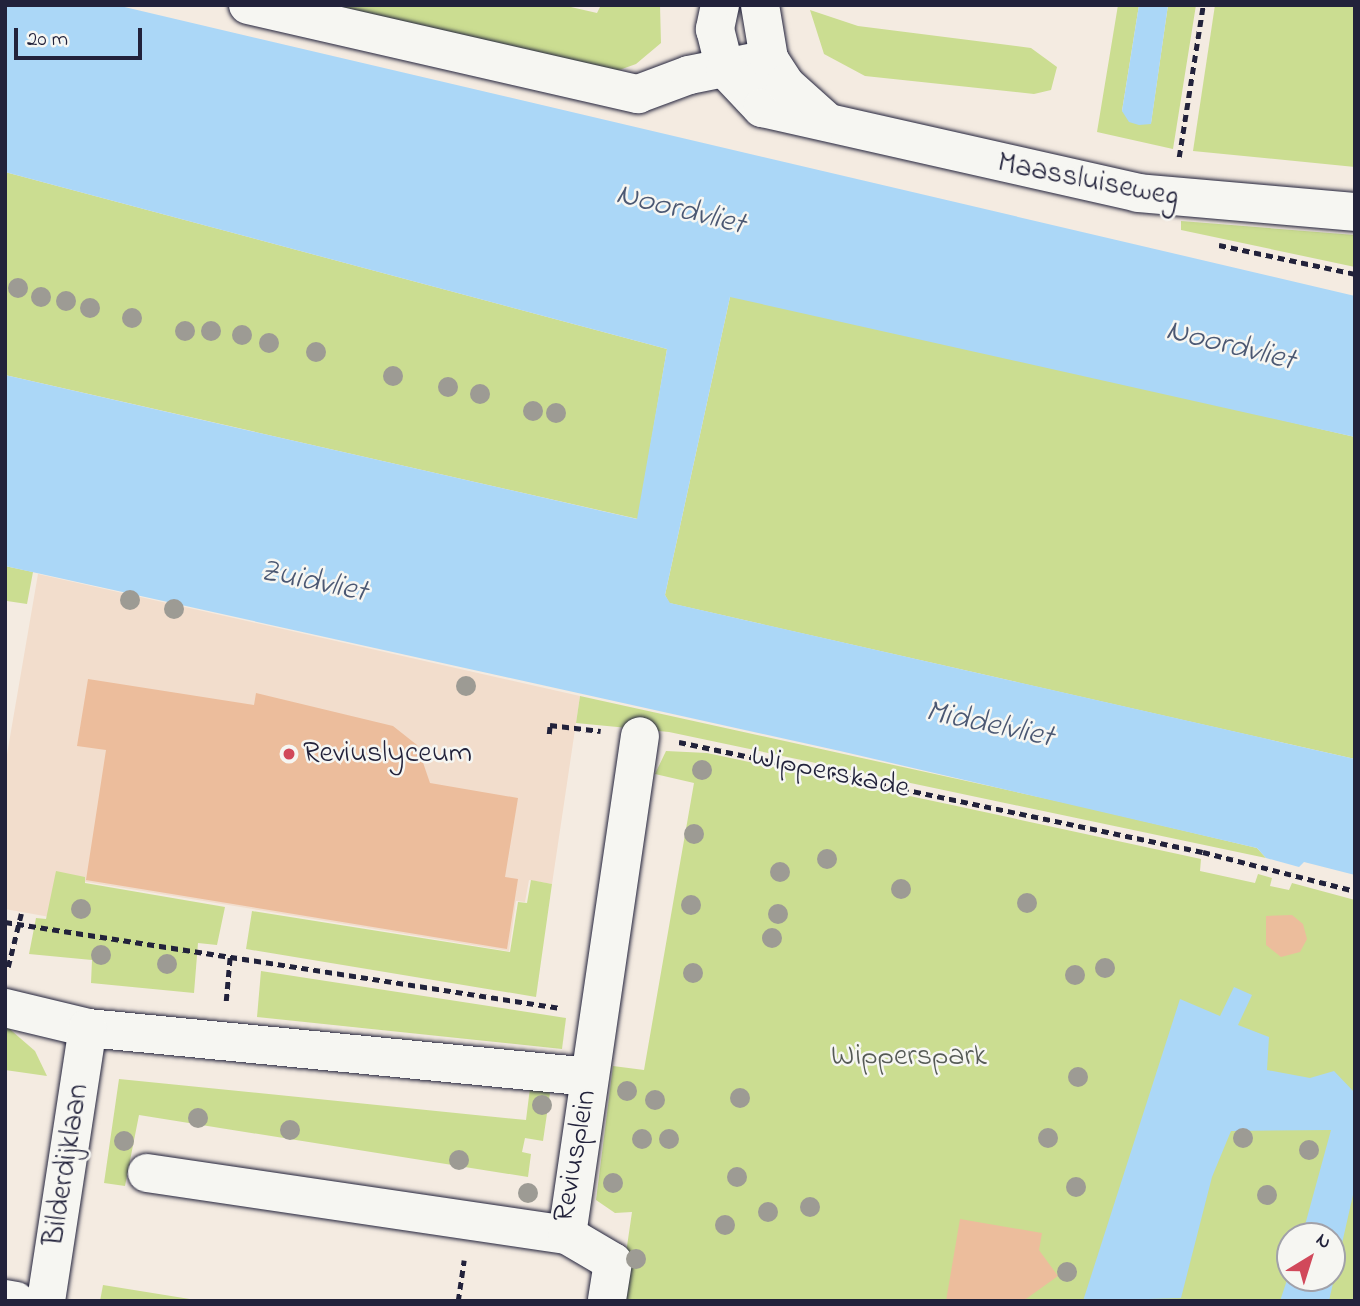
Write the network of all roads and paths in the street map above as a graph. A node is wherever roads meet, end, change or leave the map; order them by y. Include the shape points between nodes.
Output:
1 (248, 5) edge
2 (720, 5) edge
3 (760, 5) edge
4 (1203, 5) edge
5 (769, 59) junction
6 (725, 69) junction
7 (826, 122) junction
8 (1178, 164) dead end
9 (1355, 212) edge
10 (1205, 242) dead end
11 (1355, 274) edge
12 (549, 734) dead end
13 (640, 736) junction
14 (1355, 891) edge
15 (21, 914) dead end
16 (5, 922) edge
17 (18, 924) junction
18 (5, 980) edge
19 (5, 1008) edge
20 (599, 1014) junction
21 (88, 1028) junction
22 (590, 1077) junction
23 (147, 1172) dead end
24 (567, 1235) junction
25 (5, 1299) edge
26 (16, 1301) edge
27 (47, 1301) edge
28 (607, 1301) edge

1 - 6 street via 638,94
2 - 6 street via 715,30
3 - 5 street
4 - 8 path
5 - 6 street
5 - 7 street via 785,84
6 - 7 street, Maassluiseweg via 762,108
7 - 9 street, Maassluiseweg via 1138,193
10 - 11 path, Maassluiseweg
12 - 13 path, Wipperskade via 550,725
13 - 14 path, Wipperskade via 1203,852
13 - 20 street
15 - 17 path
16 - 17 path
17 - 18 path
17 - 20 path
19 - 21 street, Reviusplein
20 - 22 street
21 - 22 street, Reviusplein
21 - 27 street, Bilderdijklaan
22 - 24 street, Reviusplein
23 - 24 street, Reviusplein
24 - 28 street via 612,1262
25 - 26 street

